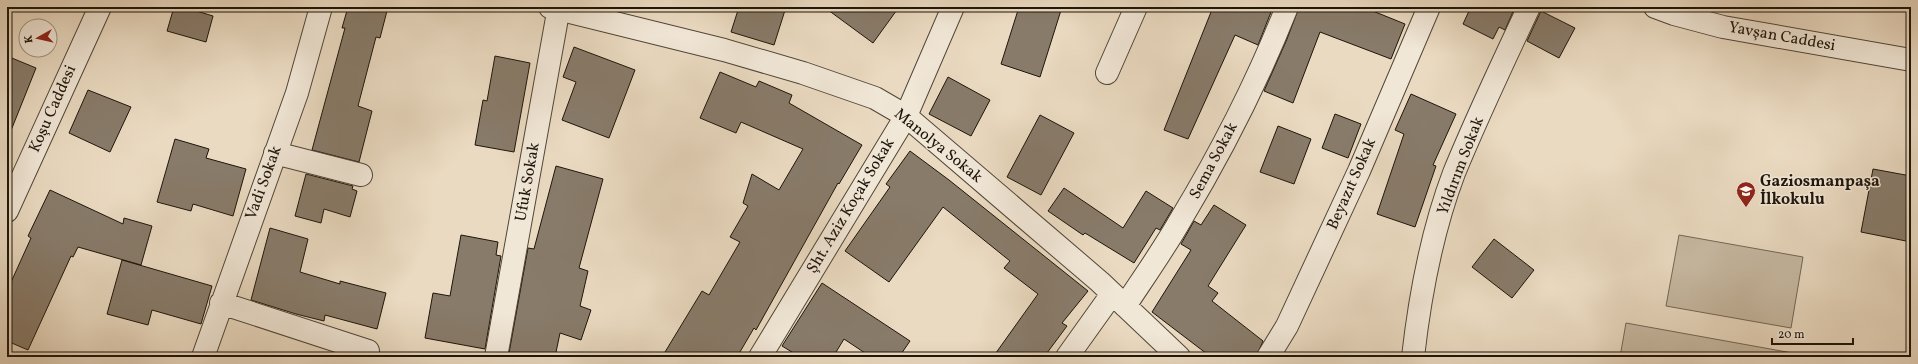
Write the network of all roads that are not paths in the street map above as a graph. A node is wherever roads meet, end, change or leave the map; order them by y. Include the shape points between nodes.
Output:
1 (100, 7) edge
2 (321, 7) edge
3 (953, 7) edge
4 (1136, 7) edge
5 (1287, 7) edge
6 (1429, 7) edge
7 (1529, 7) edge
8 (1655, 7) edge
9 (556, 8) edge
10 (1911, 60) edge
11 (1107, 73) dead end
12 (906, 116) junction
13 (275, 153) junction
14 (361, 175) dead end
15 (7, 211) edge
16 (1119, 300) junction
17 (221, 304) junction
18 (368, 350) dead end
19 (203, 357) edge
20 (496, 357) edge
21 (760, 357) edge
22 (1067, 357) edge
23 (1179, 357) edge
24 (1268, 357) edge
25 (1413, 357) edge

1 - 15 street, Koşu Caddesi
2 - 13 street, Vadi Sokak via 297,93
3 - 12 street, Şht. Aziz Koçak Sokak
4 - 11 street
5 - 16 street, Sema Sokak via 1271,48 1226,140 1181,220
6 - 24 street, Beyazıt Sokak via 1359,171 1287,326
7 - 25 street, Yıldırım Sokak via 1454,174 1439,223 1419,307
8 - 10 street, Yavşan Caddesi via 1723,26
9 - 12 street, Manolya Sokak via 724,50 803,73 875,98
9 - 20 street, Ufuk Sokak
12 - 16 street, Manolya Sokak
12 - 21 street, Şht. Aziz Koçak Sokak
13 - 14 street
13 - 17 street, Vadi Sokak
16 - 22 street, Sema Sokak
16 - 23 street, Manolya Sokak
17 - 18 street
17 - 19 street, Vadi Sokak

